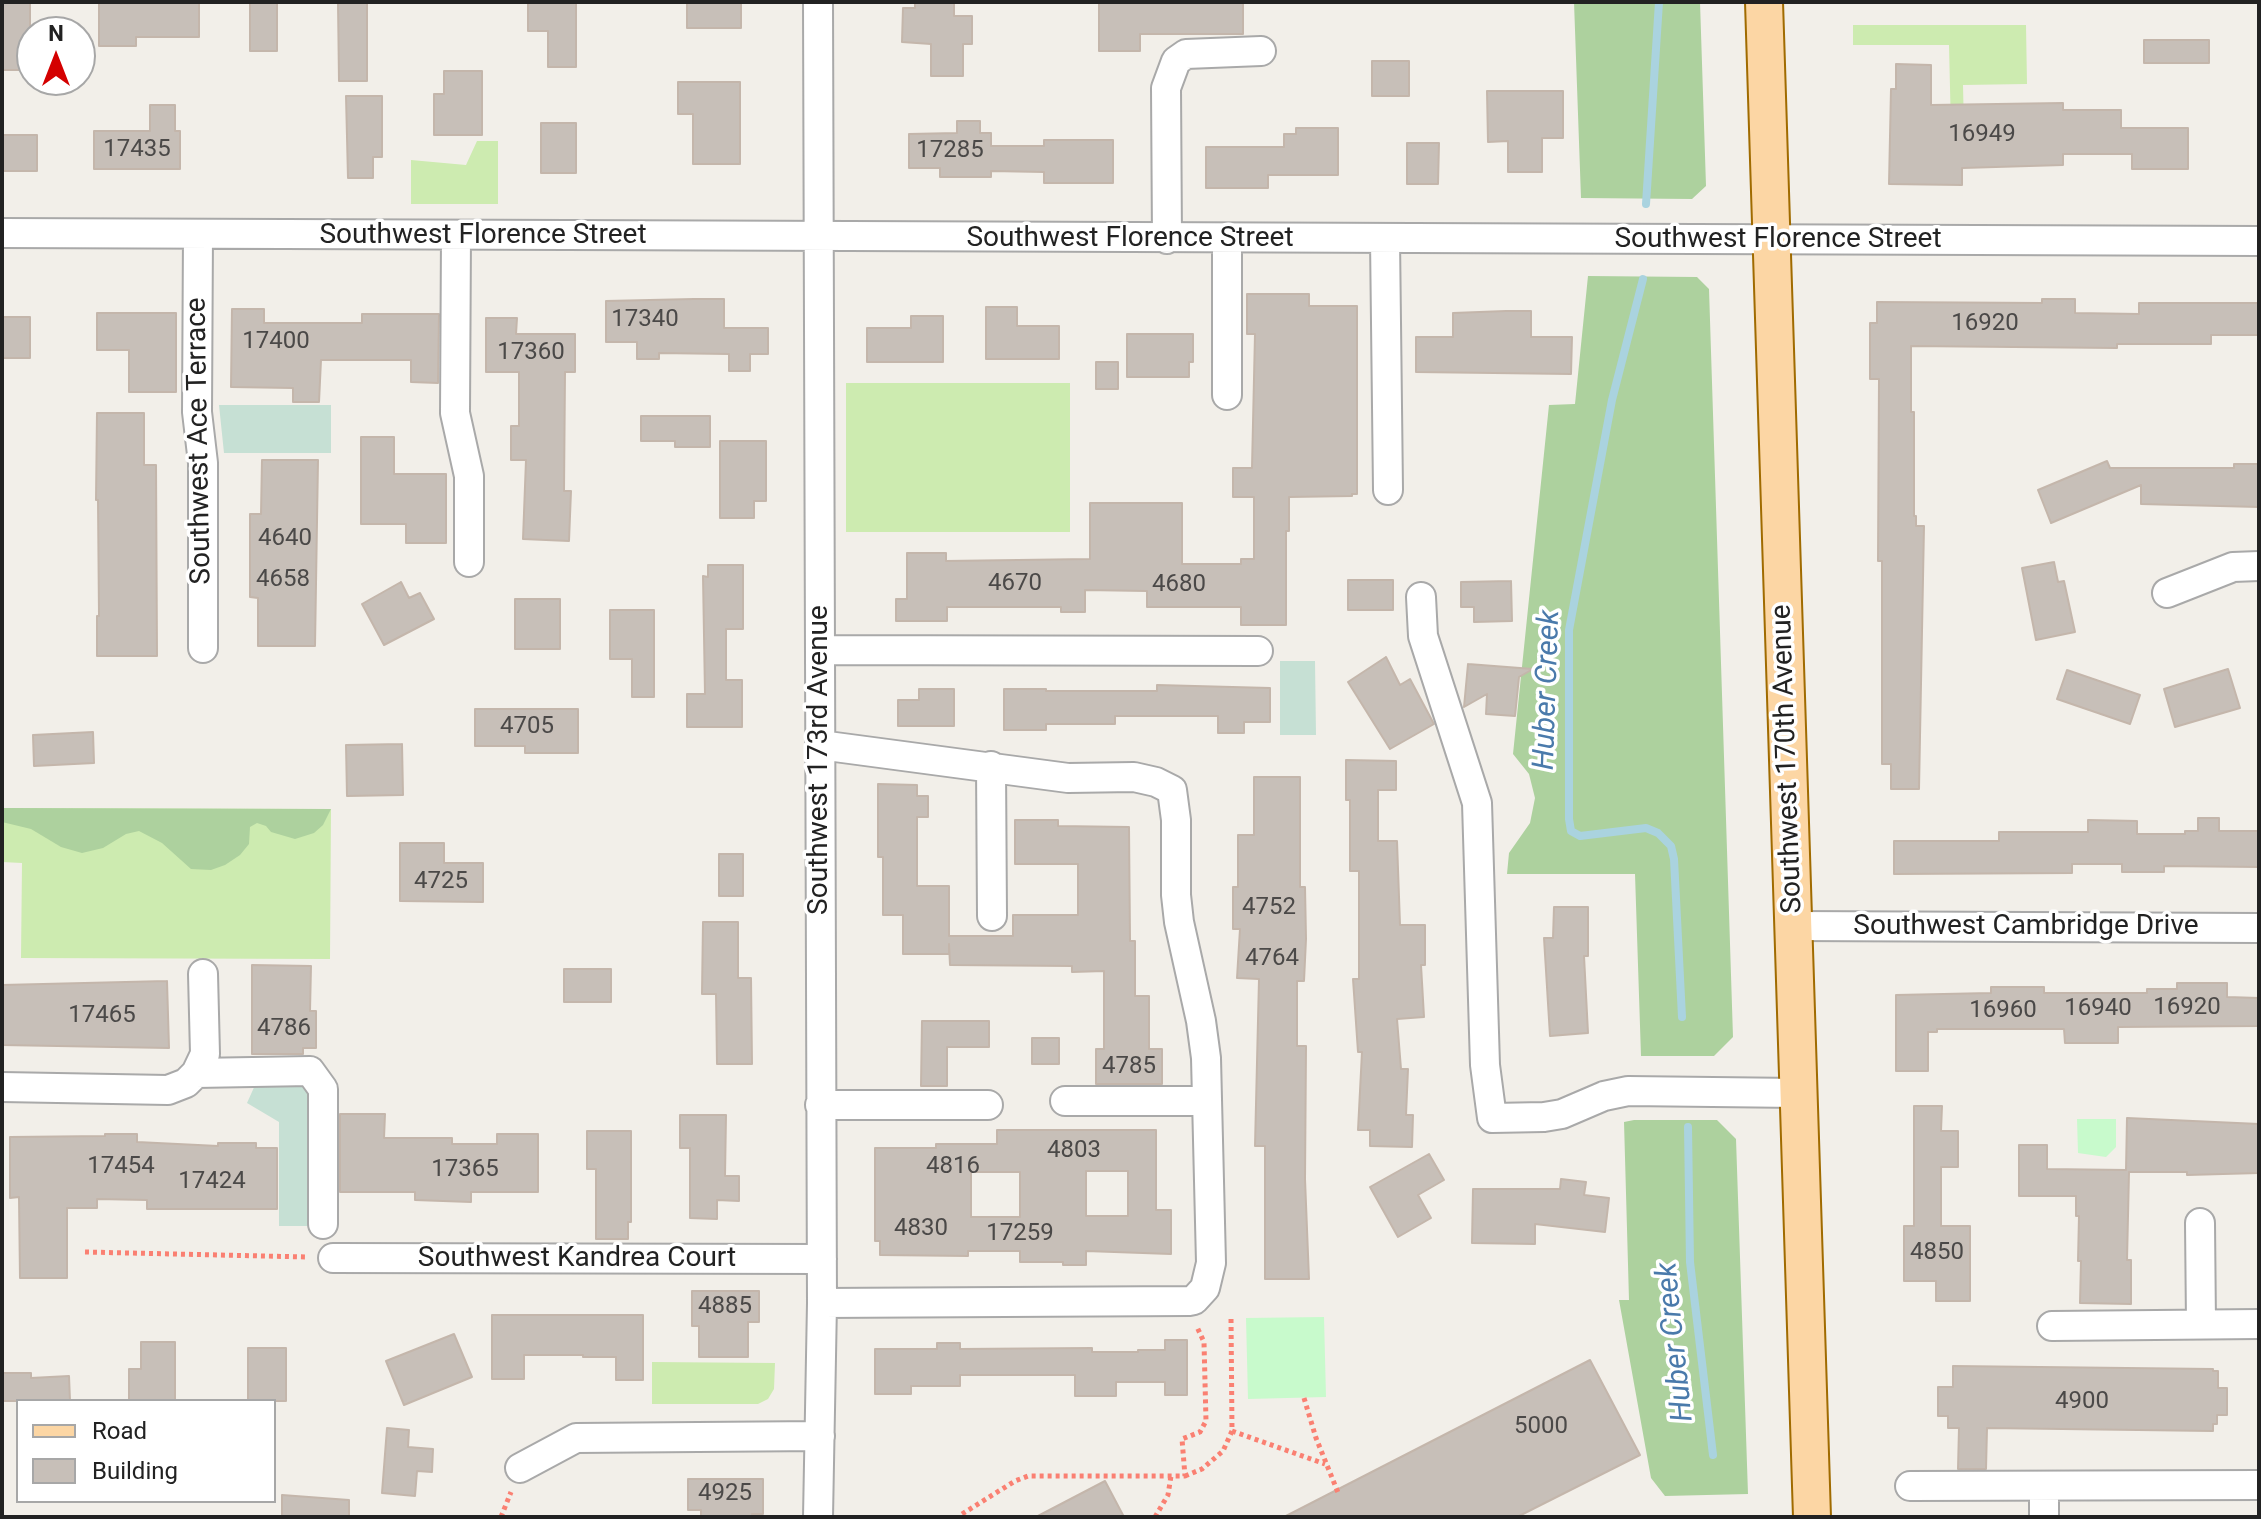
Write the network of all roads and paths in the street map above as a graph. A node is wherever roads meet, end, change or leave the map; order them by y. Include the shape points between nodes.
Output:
1 (818, 2) edge
2 (1764, 2) edge
3 (1261, 51) dead end
4 (2, 233) edge
5 (198, 234) junction
6 (456, 235) junction
7 (817, 238) junction
8 (1167, 239) junction
9 (1227, 239) junction
10 (1385, 239) junction
11 (1772, 240) junction
12 (2259, 241) edge
13 (1227, 395) dead end
14 (1388, 490) dead end
15 (469, 562) dead end
16 (2259, 566) edge
17 (2167, 593) dead end
18 (1421, 597) dead end
19 (203, 648) dead end
20 (820, 650) junction
21 (1258, 651) dead end
22 (820, 745) junction
23 (991, 766) junction
24 (992, 916) dead end
25 (1794, 926) junction
26 (2259, 928) edge
27 (203, 974) dead end
28 (196, 1073) junction
29 (2, 1087) edge
30 (1798, 1093) junction
31 (1065, 1101) dead end
32 (1206, 1101) junction
33 (820, 1105) junction
34 (988, 1105) dead end
35 (2200, 1223) dead end
36 (323, 1224) dead end
37 (85, 1252) dead end
38 (333, 1258) joint
39 (822, 1259) junction
40 (1197, 1294) junction
41 (822, 1303) junction
42 (1231, 1318) dead end
43 (2201, 1324) junction
44 (2259, 1324) edge
45 (2052, 1326) dead end
46 (1304, 1398) dead end
47 (1232, 1431) junction
48 (820, 1436) junction
49 (1325, 1464) junction
50 (520, 1468) dead end
51 (1171, 1476) junction
52 (1185, 1476) junction
53 (2259, 1485) edge
54 (1910, 1486) dead end
55 (2044, 1486) junction
56 (1339, 1495) dead end
57 (962, 1514) dead end
58 (818, 1517) edge
59 (1155, 1517) edge
60 (1812, 1517) edge
61 (2044, 1517) edge

1 - 7 street, Southwest 173rd Avenue
2 - 11 main road, Southwest 170th Avenue
3 - 8 street via 1186,54 1176,61 1166,88
4 - 5 street, Southwest Florence Street
5 - 6 street, Southwest Florence Street
5 - 19 street, Southwest Ace Terrace
6 - 7 street, Southwest Florence Street
6 - 15 street via 455,413 469,476
7 - 8 street, Southwest Florence Street
7 - 20 street, Southwest 173rd Avenue
8 - 9 street, Southwest Florence Street
9 - 10 street, Southwest Florence Street
9 - 13 street
10 - 11 street, Southwest Florence Street
10 - 14 street
11 - 12 street, Southwest Florence Street
11 - 25 main road, Southwest 170th Avenue
16 - 17 street via 2233,567
18 - 30 street via 1423,636 1477,803 1485,1065 1492,1118 1562,1114 1628,1091
20 - 21 street
20 - 22 street, Southwest 173rd Avenue
22 - 23 street
22 - 33 street, Southwest 173rd Avenue
23 - 24 street
23 - 32 street via 1068,778 1134,777 1172,790 1177,909 1201,1021
25 - 26 street, Southwest Cambridge Drive
25 - 30 main road, Southwest 170th Avenue
27 - 28 street via 205,1054
28 - 29 street via 168,1090
28 - 36 street via 310,1071 323,1089
30 - 60 main road, Southwest 170th Avenue
31 - 32 street
32 - 40 street via 1211,1263
33 - 34 street
33 - 39 street, Southwest 173rd Avenue
35 - 43 street
37 - 38 path
38 - 39 street, Southwest Kandrea Court
39 - 41 street, Southwest 173rd Avenue
40 - 41 street
40 - 52 path via 1189,1321 1204,1342 1206,1421 1200,1432 1182,1439
41 - 48 street, Southwest 173rd Avenue
42 - 47 path
43 - 44 street
43 - 45 street
46 - 49 path
47 - 49 path
47 - 52 path via 1223,1451
48 - 50 street via 576,1438
48 - 58 street, Southwest 173rd Avenue
49 - 56 path
51 - 52 path
51 - 57 path via 1028,1476
51 - 59 path via 1168,1495
53 - 55 street
54 - 55 street
55 - 61 street

